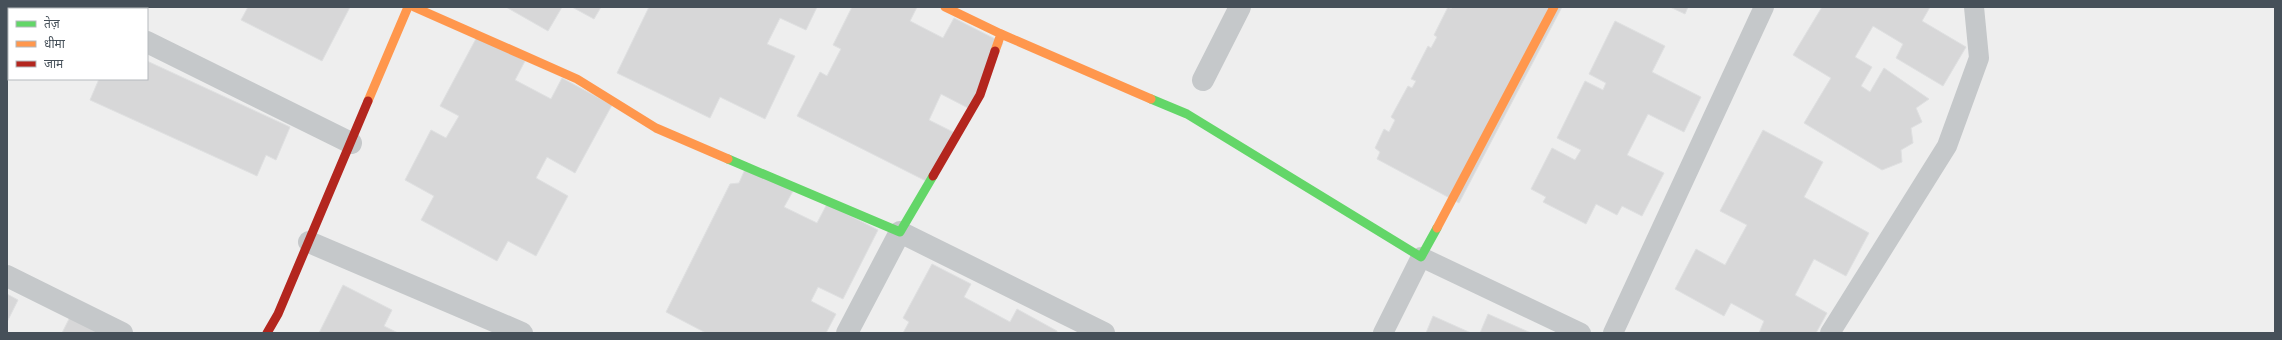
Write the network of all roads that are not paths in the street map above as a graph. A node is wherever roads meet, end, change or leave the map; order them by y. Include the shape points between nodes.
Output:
1 (408, 7) edge
2 (414, 7) edge
3 (944, 7) edge
4 (1240, 7) edge
5 (1554, 7) edge
6 (1764, 7) edge
7 (1974, 7) edge
8 (1001, 34) junction
9 (148, 42) edge
10 (1203, 80) dead end
11 (351, 143) junction
12 (900, 232) junction
13 (309, 242) junction
14 (1421, 257) junction
15 (7, 276) edge
16 (122, 333) edge
17 (267, 333) edge
18 (522, 333) edge
19 (847, 333) edge
20 (1104, 333) edge
21 (1383, 333) edge
22 (1580, 333) edge
23 (1613, 333) edge
24 (1830, 333) edge

1 - 11 street
2 - 12 street via 577,79 656,128
3 - 8 street
4 - 10 street
5 - 14 street
6 - 23 lane
7 - 24 lane via 1979,58 1947,146
8 - 12 street via 980,95
8 - 14 street via 1187,114
9 - 11 street
11 - 13 street
12 - 19 street
12 - 20 street
13 - 17 street via 278,314
13 - 18 street
14 - 21 lane
14 - 22 lane
15 - 16 street

